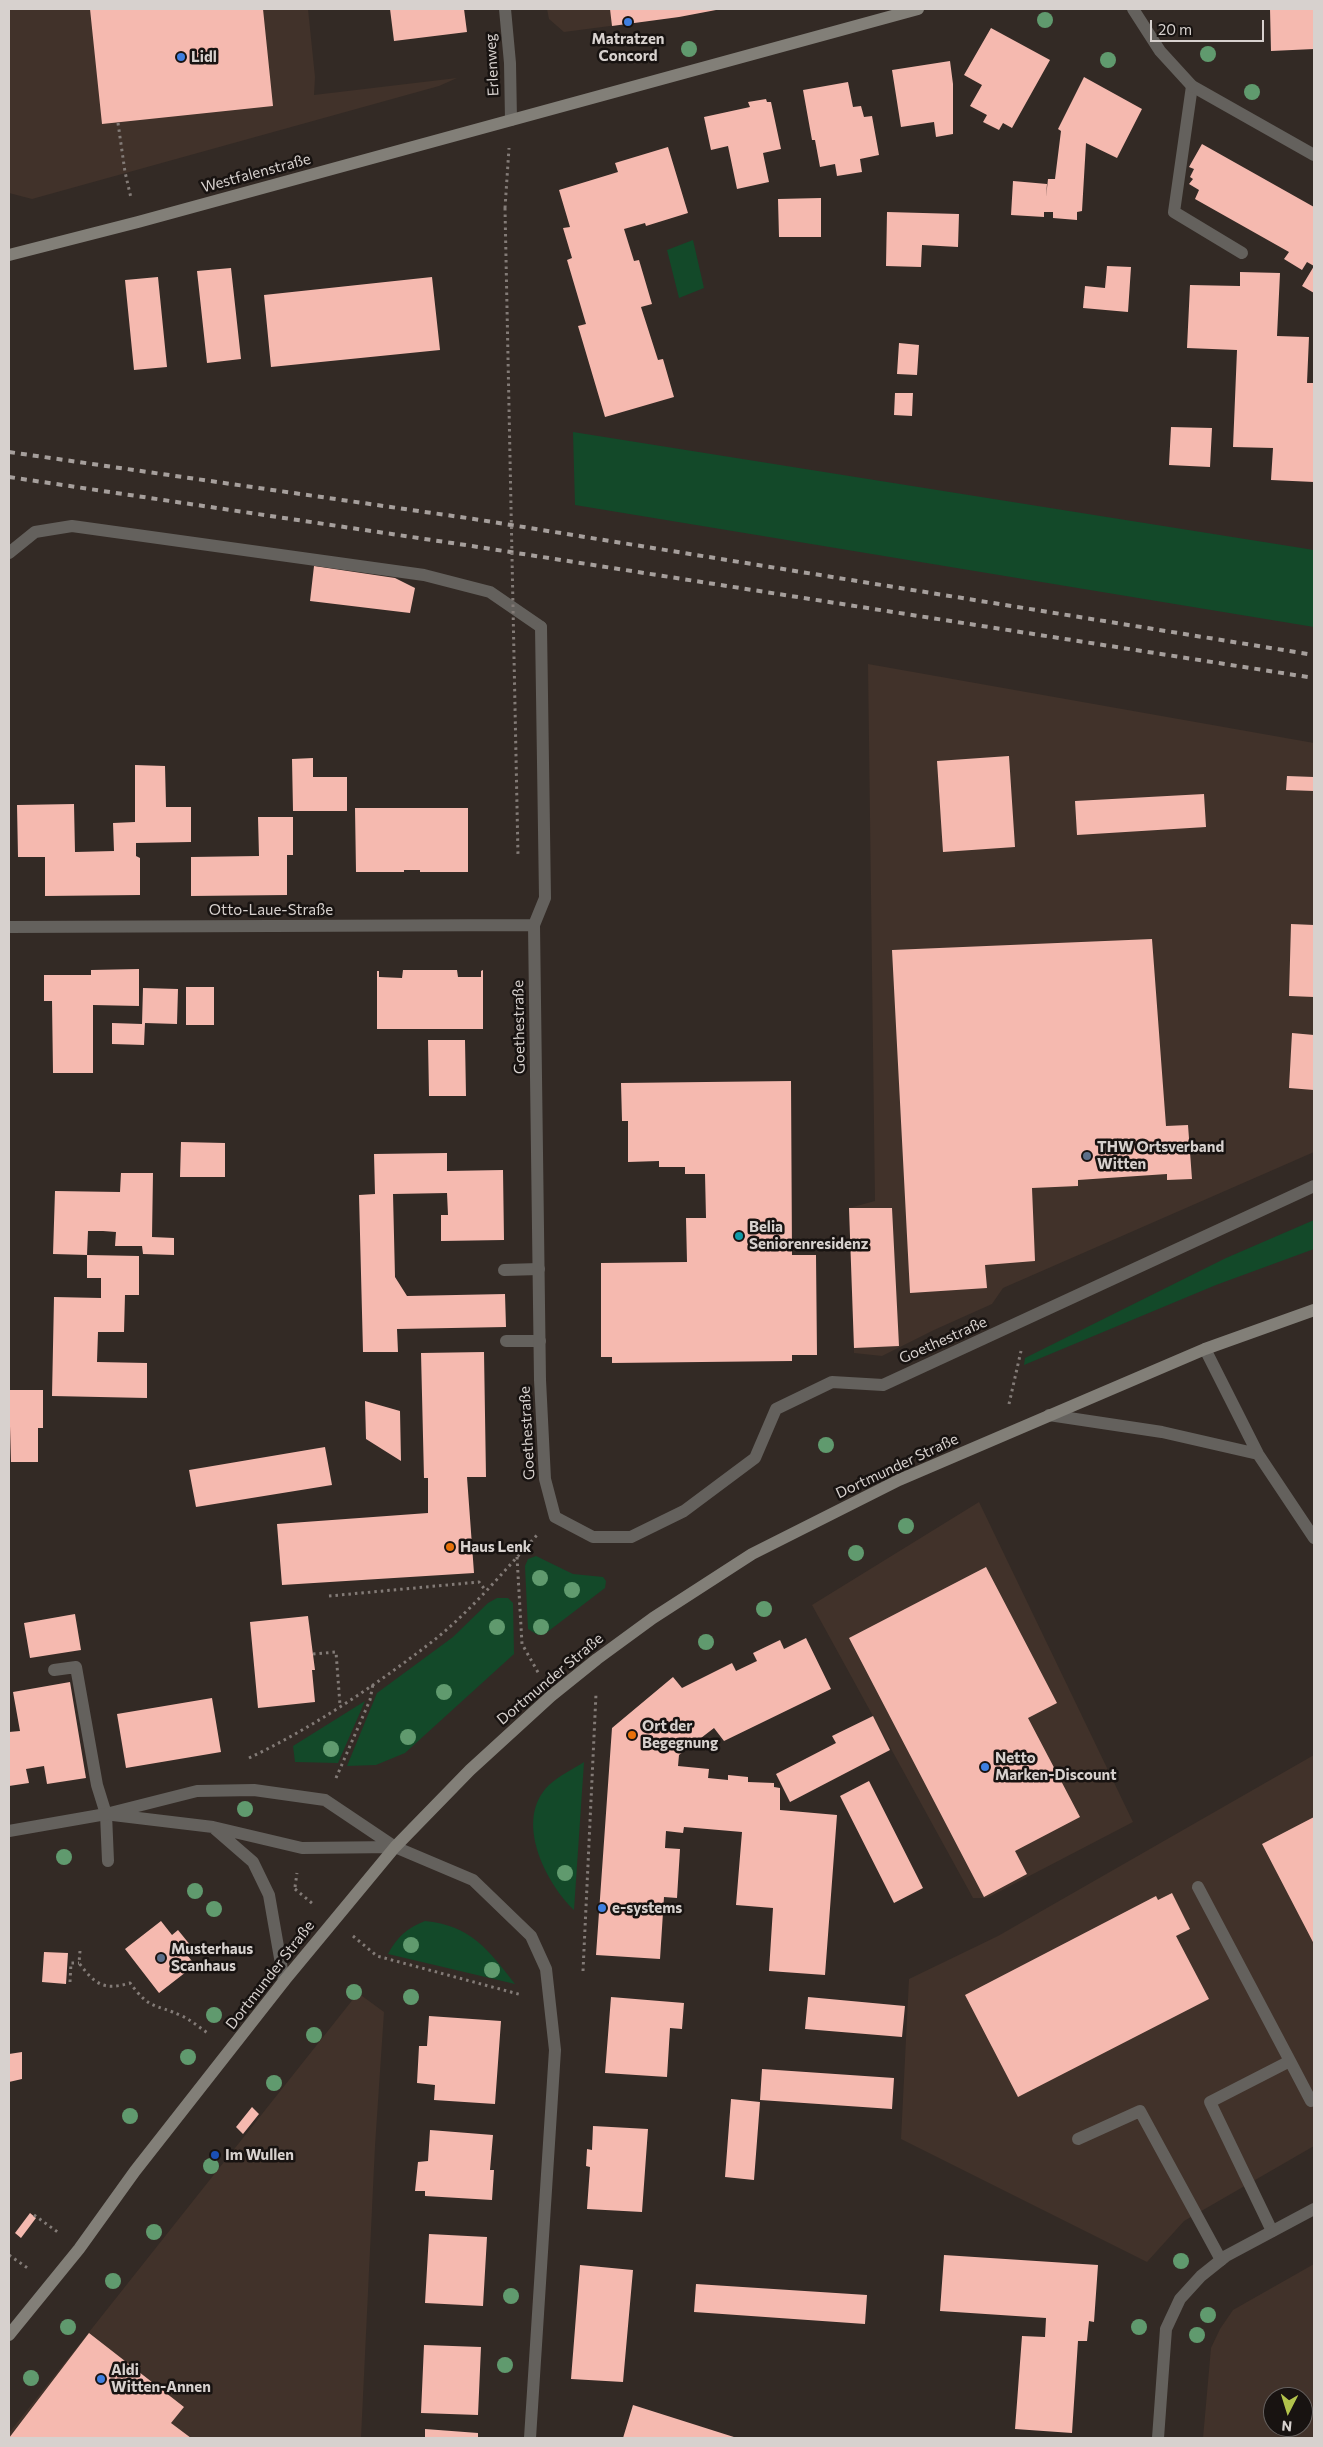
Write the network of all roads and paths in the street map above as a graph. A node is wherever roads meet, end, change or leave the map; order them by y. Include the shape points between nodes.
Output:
1 (505, 9) edge
2 (918, 9) edge
3 (1133, 9) edge
4 (1192, 86) junction
5 (511, 120) junction
6 (118, 123) dead end
7 (1314, 155) edge
8 (125, 172) dead end
9 (1242, 253) dead end
10 (9, 255) edge
11 (9, 553) edge
12 (518, 856) dead end
13 (534, 925) junction
14 (9, 927) edge
15 (1314, 1186) edge
16 (539, 1269) junction
17 (504, 1270) dead end
18 (1314, 1310) edge
19 (1027, 1320) junction
20 (506, 1341) dead end
21 (540, 1341) junction
22 (1206, 1349) junction
23 (1049, 1415) junction
24 (1002, 1436) junction
25 (1258, 1454) junction
26 (554, 1517) junction
27 (1314, 1538) edge
28 (517, 1557) junction
29 (486, 1591) junction
30 (328, 1596) dead end
31 (313, 1654) dead end
32 (597, 1659) junction
33 (54, 1670) dead end
34 (373, 1683) junction
35 (551, 1696) junction
36 (340, 1706) junction
37 (249, 1758) dead end
38 (334, 1783) dead end
39 (106, 1814) junction
40 (213, 1827) junction
41 (9, 1831) edge
42 (394, 1847) junction
43 (108, 1861) dead end
44 (294, 1888) dead end
45 (1198, 1888) dead end
46 (334, 1921) junction
47 (80, 1951) dead end
48 (79, 1963) junction
49 (583, 1971) dead end
50 (284, 1981) junction
51 (70, 1982) dead end
52 (549, 2002) junction
53 (232, 2050) junction
54 (1290, 2061) junction
55 (1311, 2101) dead end
56 (1078, 2140) dead end
57 (1314, 2209) edge
58 (1272, 2231) junction
59 (1221, 2260) junction
60 (9, 2334) edge
61 (530, 2438) edge
62 (1158, 2438) edge

1 - 5 street, Erlenweg
2 - 5 main road, Westfalenstraße
3 - 4 street via 1160,51
4 - 7 street
4 - 9 street via 1174,212
5 - 10 main road, Westfalenstraße
5 - 12 path, bridge via 505,208
6 - 8 path
11 - 13 street, Goethestraße via 34,532 72,526 395,570 490,592 541,627 545,898
13 - 14 street, Otto-Laue-Straße
13 - 16 street, Goethestraße
15 - 19 street, Goethestraße
16 - 17 street
16 - 21 street, Goethestraße
18 - 22 main road, Dortmunder Straße
19 - 24 path
19 - 26 street, Goethestraße via 883,1385 832,1382 776,1409 755,1458 684,1511 631,1537 593,1537
20 - 21 street
21 - 26 street, Goethestraße via 545,1479
22 - 23 main road, Dortmunder Straße
22 - 25 street
23 - 24 main road, Dortmunder Straße
23 - 25 street via 1162,1432
24 - 32 main road, Dortmunder Straße via 899,1480 752,1554 653,1618
25 - 27 street
26 - 28 path
28 - 29 path
28 - 35 path via 522,1644
29 - 30 path via 479,1582
29 - 34 path via 434,1640
31 - 36 path via 336,1652
32 - 35 main road, Dortmunder Straße
32 - 49 path
33 - 39 street via 76,1667 97,1786
34 - 36 path
34 - 38 path via 370,1700
35 - 42 main road, Dortmunder Straße via 470,1770
36 - 37 path
39 - 40 street
39 - 41 street
39 - 42 street via 197,1791 254,1790 324,1800
39 - 43 street
40 - 42 street via 302,1848
40 - 50 street via 253,1862 270,1895
42 - 46 main road, Dortmunder Straße
42 - 52 street via 473,1880 531,1936 546,1969
44 - 46 path
45 - 54 street
46 - 50 main road, Dortmunder Straße
46 - 52 path via 377,1956
47 - 48 path
48 - 51 path via 71,1963
48 - 53 path via 87,1975 101,1985 110,1987 130,1983 150,2005 183,2016
50 - 53 main road, Dortmunder Straße
52 - 61 street via 555,2050
53 - 60 main road, Dortmunder Straße via 135,2171 74,2256
54 - 55 street
54 - 58 street via 1210,2102
56 - 59 street via 1140,2111
57 - 58 street
58 - 59 street
59 - 62 street via 1180,2299 1166,2328

